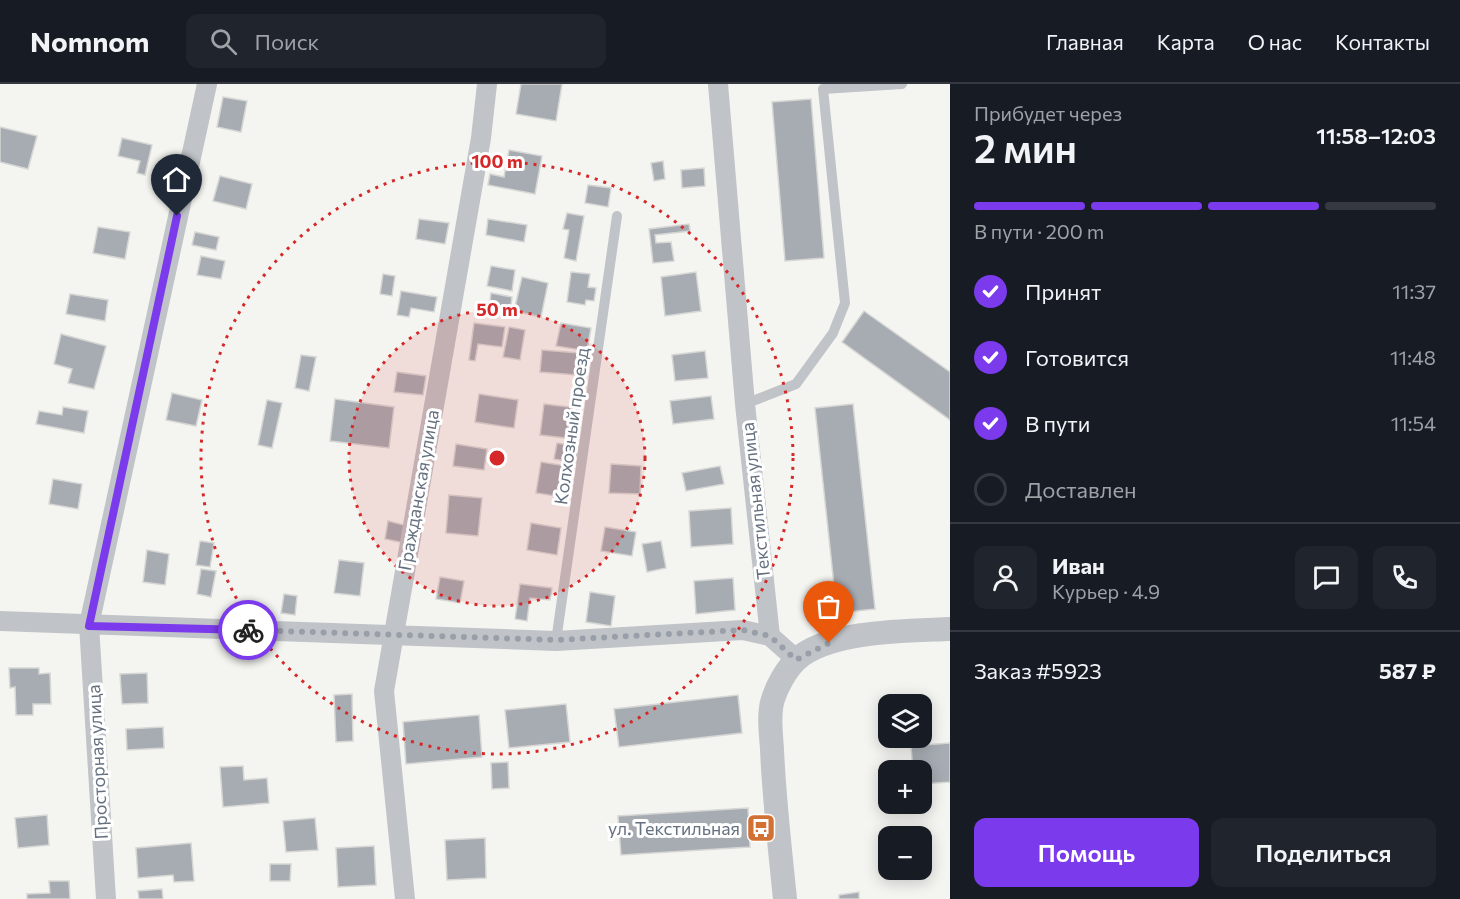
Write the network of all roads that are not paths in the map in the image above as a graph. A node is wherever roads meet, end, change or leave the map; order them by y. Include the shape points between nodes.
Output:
1 (207, 84) edge
2 (487, 84) edge
3 (718, 84) edge
4 (902, 84) edge
5 (617, 216) dead end
6 (745, 404) junction
7 (0, 621) edge
8 (89, 626) junction
9 (950, 629) edge
10 (392, 635) junction
11 (770, 636) junction
12 (556, 640) junction
13 (796, 660) junction
14 (106, 899) edge
15 (405, 899) edge
16 (785, 899) edge

1 - 8 street, Просторная улица
2 - 10 street, Гражданская улица via 481,138
3 - 6 street, Текстильная улица
4 - 6 lane via 823,89 845,303 833,333 796,384
5 - 12 lane, Колхозный проезд
6 - 11 street, Текстильная улица
7 - 8 street
8 - 10 street
8 - 14 street, Просторная улица
9 - 13 street via 872,633 829,643
10 - 12 street
10 - 15 street, Гражданская улица via 384,691
11 - 12 street via 743,630
11 - 13 street
13 - 16 street via 772,701 774,789

